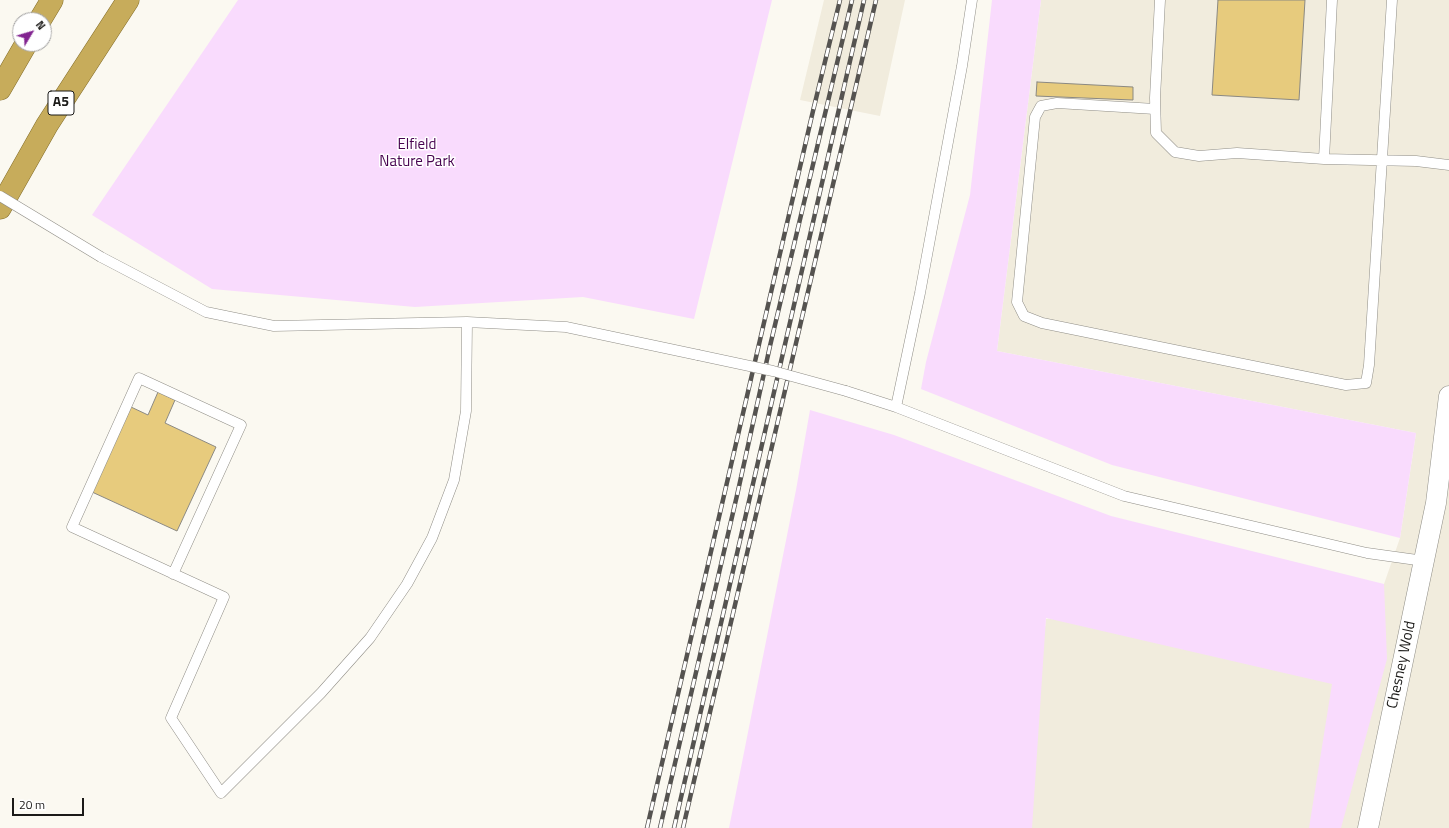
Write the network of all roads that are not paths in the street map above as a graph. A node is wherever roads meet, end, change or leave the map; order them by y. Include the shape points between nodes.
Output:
1 (52, 0) edge
2 (128, 0) edge
3 (972, 0) edge
4 (1160, 0) edge
5 (1332, 0) edge
6 (1392, 0) edge
7 (45, 12) edge
8 (21, 52) edge
9 (0, 89) edge
10 (1155, 108) junction
11 (1324, 159) junction
12 (1381, 161) junction
13 (1449, 165) edge
14 (0, 196) edge
15 (0, 208) edge
16 (467, 322) junction
17 (1449, 396) edge
18 (896, 407) junction
19 (1442, 503) edge
20 (1424, 561) junction
21 (173, 574) junction
22 (1369, 828) edge

1 - 7 highway
2 - 15 highway, A5 via 47,125
3 - 18 lane via 920,293
4 - 10 lane
5 - 11 lane
6 - 12 lane
8 - 9 highway
10 - 11 lane via 1156,133 1175,152 1199,156 1238,154
10 - 12 lane via 1057,103 1041,106 1035,117 1016,302 1024,316 1042,324 1346,385 1366,383
11 - 12 lane
12 - 13 lane via 1416,161
14 - 16 lane, bridge via 100,257 206,312 274,326
16 - 18 lane, bridge via 566,327 773,371
16 - 21 lane via 466,411 454,480 432,538 407,584 370,638 321,693 221,793 171,718 224,597
17 - 19 street, Chesney Wold
18 - 20 lane via 1124,496 1367,553
19 - 20 street, Chesney Wold
20 - 22 street, Chesney Wold
21 - 21 lane via 72,526 139,378 241,425

